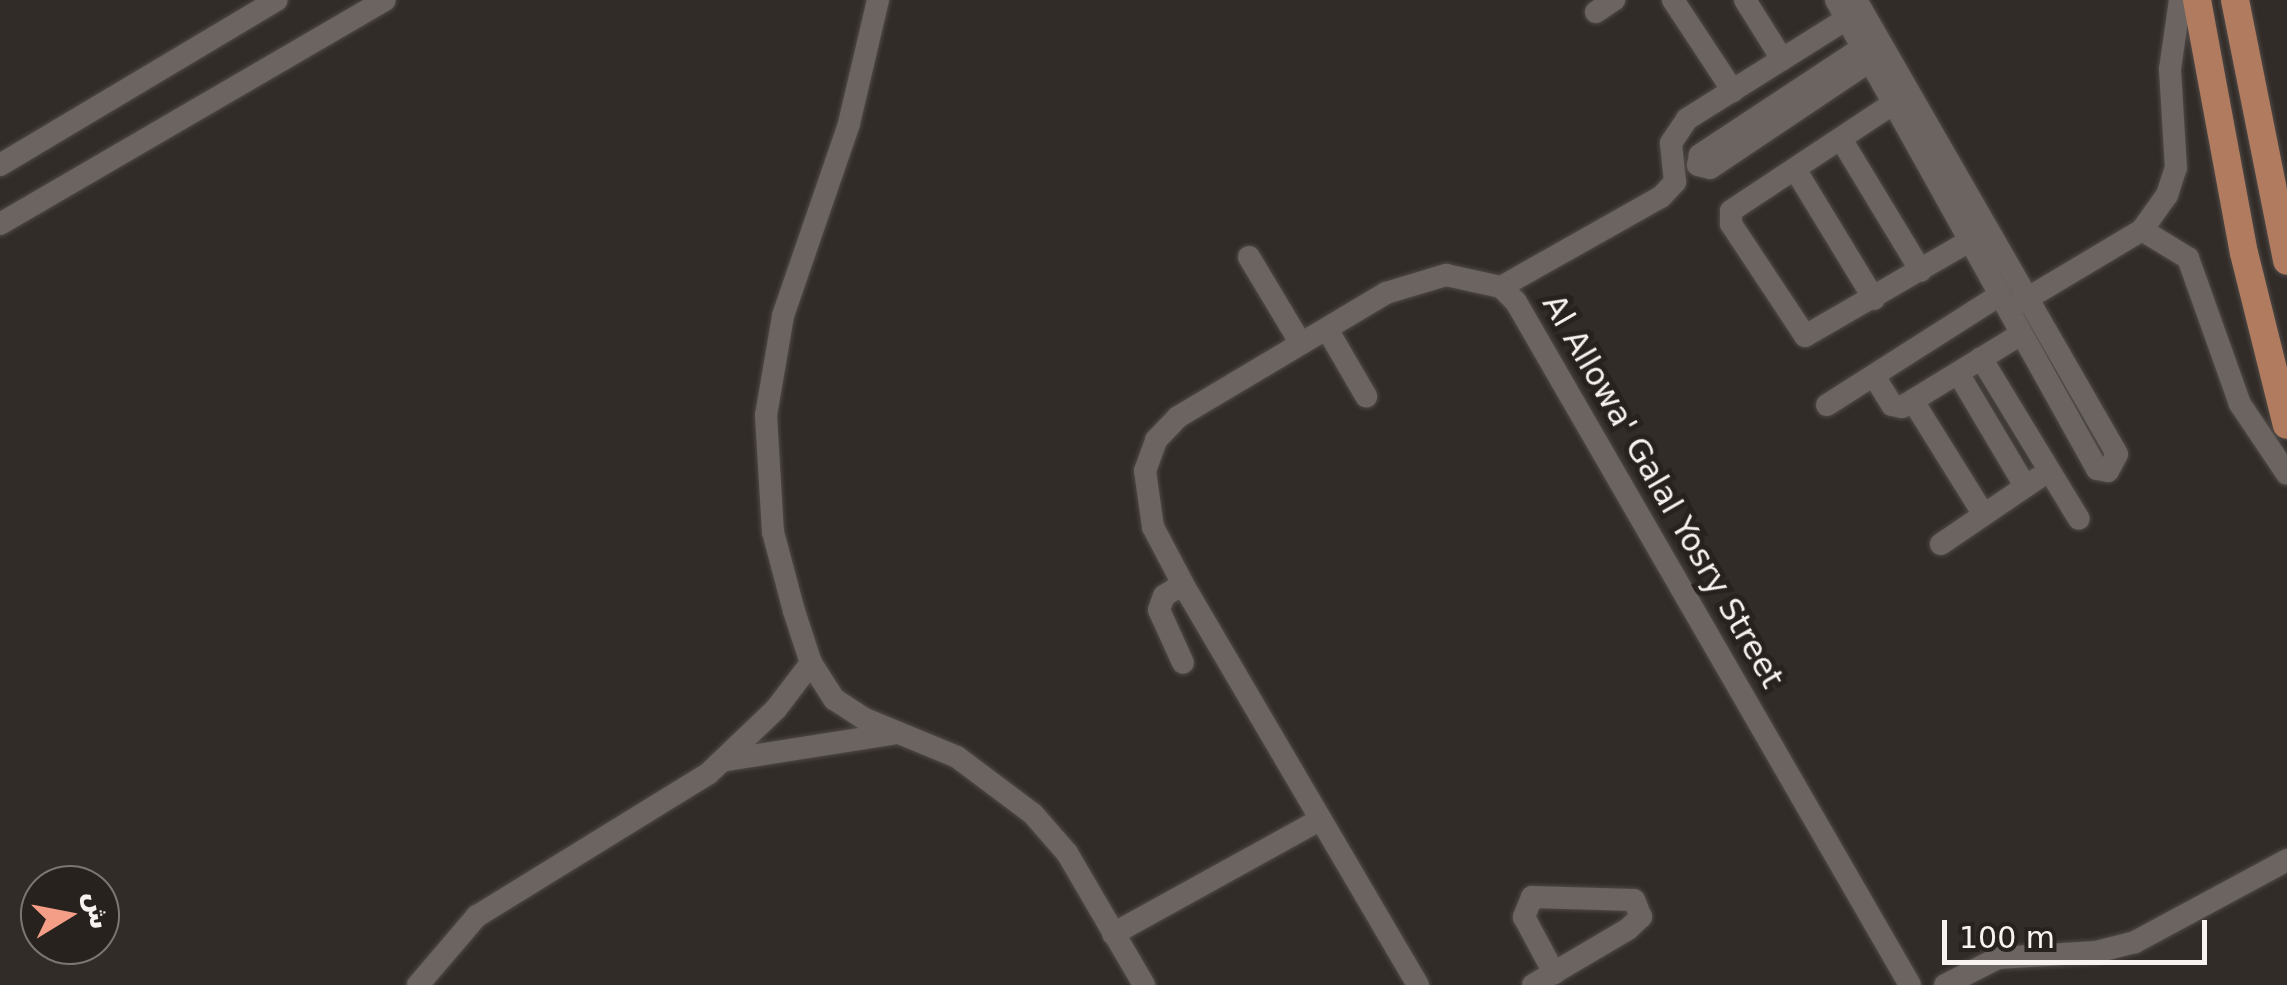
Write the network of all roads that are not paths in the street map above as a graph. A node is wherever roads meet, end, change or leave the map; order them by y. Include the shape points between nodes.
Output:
1 (278, 0) edge
2 (384, 0) edge
3 (878, 0) edge
4 (1672, 0) edge
5 (1745, 0) edge
6 (1856, 0) edge
7 (2180, 0) edge
8 (2197, 0) edge
9 (2235, 0) edge
10 (1840, 10) edge
11 (1863, 57) junction
12 (1782, 58) junction
13 (1732, 91) junction
14 (1900, 99) junction
15 (2253, 108) junction
16 (2217, 113) junction
17 (1841, 139) junction
18 (0, 165) edge
19 (1794, 169) junction
20 (0, 224) edge
21 (2142, 230) junction
22 (1968, 242) junction
23 (1249, 257) dead end
24 (2287, 261) edge
25 (1921, 271) junction
26 (1501, 287) junction
27 (2029, 298) junction
28 (1874, 299) junction
29 (2003, 303) junction
30 (1327, 328) junction
31 (2021, 334) junction
32 (1301, 344) junction
33 (1981, 358) junction
34 (1958, 372) junction
35 (1874, 376) junction
36 (1366, 396) dead end
37 (1913, 401) junction
38 (1827, 406) dead end
39 (2287, 425) edge
40 (2049, 471) junction
41 (2287, 474) edge
42 (2025, 486) junction
43 (1984, 515) junction
44 (2079, 518) dead end
45 (1941, 544) dead end
46 (1183, 584) junction
47 (811, 663) junction
48 (1183, 663) dead end
49 (897, 733) junction
50 (723, 761) junction
51 (1318, 821) junction
52 (2287, 860) edge
53 (1114, 934) junction
54 (1554, 973) junction
55 (418, 985) edge
56 (1144, 985) edge
57 (1418, 985) edge
58 (1533, 985) edge
59 (1910, 985) edge
60 (1945, 985) edge

1 - 18 street
2 - 20 street
3 - 47 street via 848,124 784,316 766,415 773,532
4 - 13 street
5 - 12 street
6 - 14 street
7 - 21 street via 2170,69 2174,180
8 - 16 main road
9 - 15 main road
10 - 11 street
10 - 12 street
11 - 11 street via 1705,152 1698,165 1710,168
11 - 14 street
12 - 13 street
13 - 26 street via 1674,135 1677,175 1661,197
14 - 17 street
14 - 22 street
14 - 27 street
15 - 16 main road
15 - 24 main road
16 - 39 main road
17 - 19 street
17 - 25 street
19 - 28 street
19 - 28 street via 1732,212 1731,224 1805,336
21 - 27 street
21 - 41 street via 2188,258 2240,404
22 - 25 street
22 - 29 street
23 - 32 street
25 - 28 street
26 - 30 street, Al Allowa' Galal Yosry Street via 1446,275 1386,294
26 - 59 street, Al Allowa' Galal Yosry Street via 1541,342
27 - 29 street
27 - 31 street via 2117,454 2114,467 2097,468
29 - 31 street
29 - 35 street
30 - 32 street, Al Allowa' Galal Yosry Street
30 - 36 street
31 - 33 street
32 - 46 street, Al Allowa' Galal Yosry Street via 1178,417 1156,440 1145,470 1146,500
33 - 34 street
33 - 40 street
34 - 37 street
34 - 42 street
35 - 37 street via 1892,406
35 - 38 street
37 - 43 street
40 - 42 street
40 - 44 street
42 - 43 street
43 - 45 street
46 - 48 street via 1164,596 1159,610
46 - 51 street, Al Allowa' Galal Yosry Street
47 - 49 street via 849,712
47 - 50 street
49 - 50 street
49 - 53 street via 957,757 1033,814 1067,853
50 - 55 street via 684,792 489,908 447,946
51 - 53 street
51 - 57 street, Al Allowa' Galal Yosry Street
52 - 60 street via 2134,942 2096,952 1998,958
53 - 56 street
54 - 54 street via 1628,930 1642,917 1634,900 1532,898 1524,917
54 - 58 street

